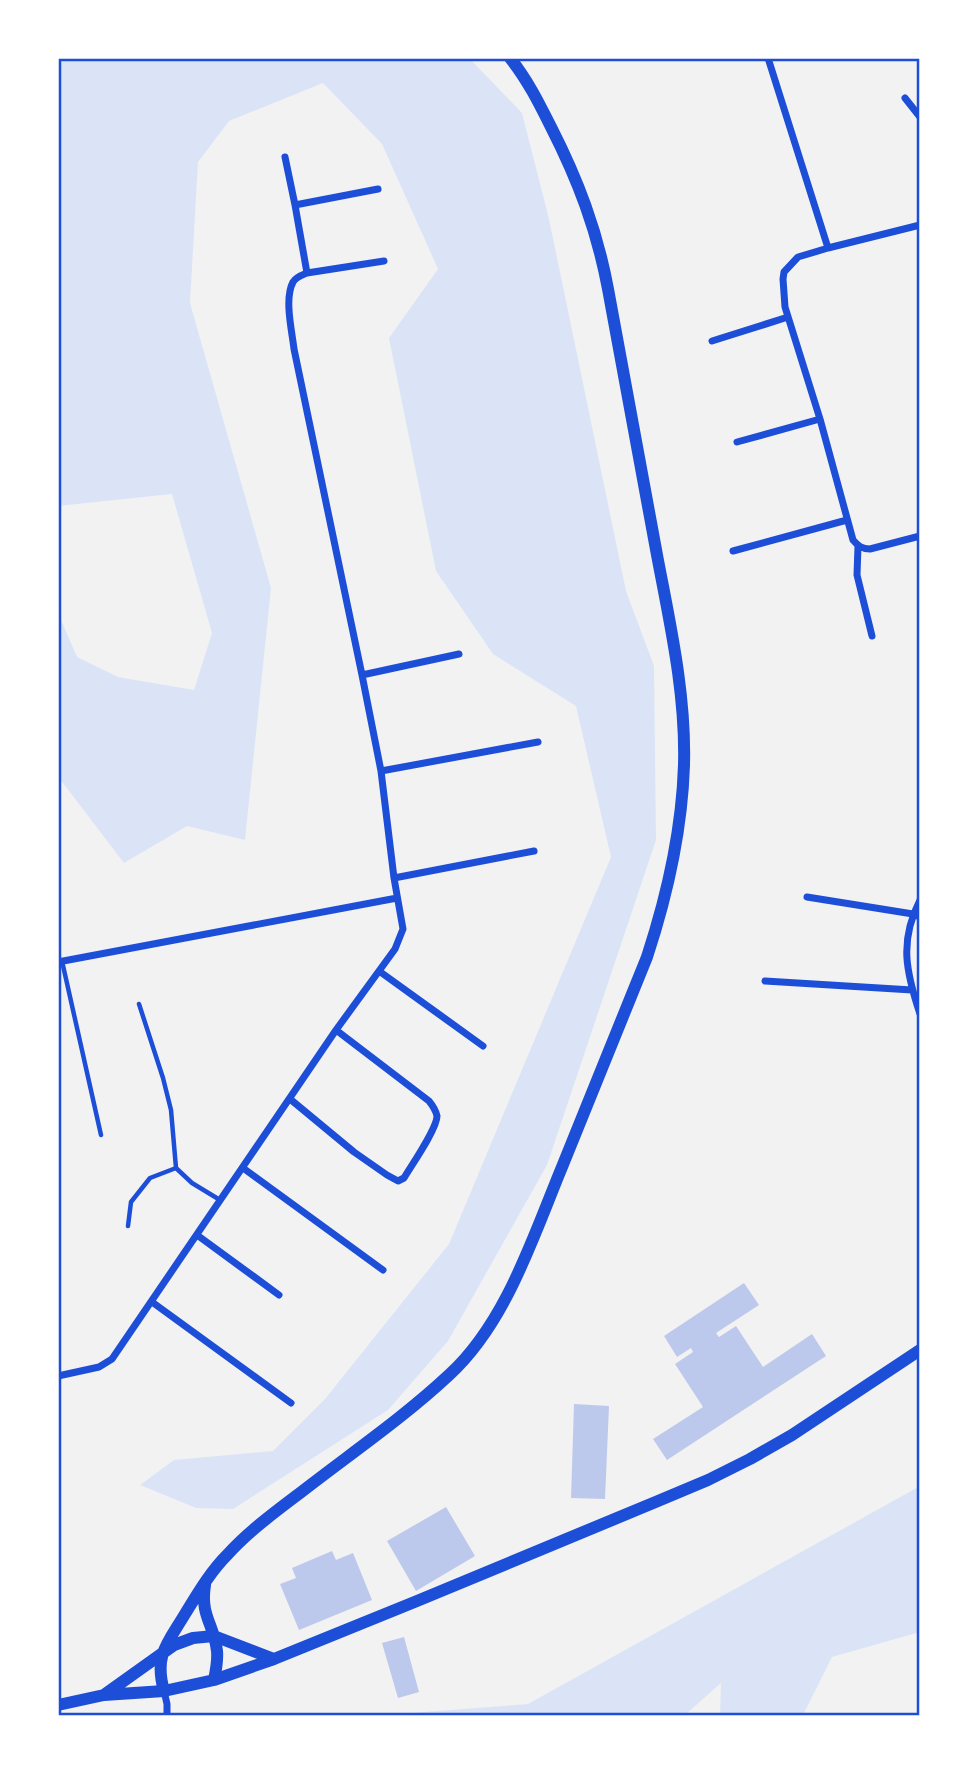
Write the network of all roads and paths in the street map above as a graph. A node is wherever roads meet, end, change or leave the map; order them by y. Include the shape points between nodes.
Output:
1 (510, 58) edge
2 (768, 58) edge
3 (905, 98) dead end
4 (920, 117) edge
5 (285, 157) dead end
6 (378, 190) dead end
7 (295, 205) junction
8 (920, 225) edge
9 (828, 248) junction
10 (384, 261) dead end
11 (307, 273) junction
12 (788, 317) junction
13 (712, 341) dead end
14 (820, 419) junction
15 (737, 442) dead end
16 (847, 520) junction
17 (920, 536) edge
18 (858, 546) junction
19 (733, 551) dead end
20 (872, 636) dead end
21 (459, 654) dead end
22 (362, 675) junction
23 (538, 742) dead end
24 (381, 771) junction
25 (534, 851) dead end
26 (394, 878) junction
27 (807, 897) dead end
28 (397, 898) junction
29 (920, 900) edge
30 (917, 916) edge
31 (60, 962) edge
32 (379, 971) junction
33 (765, 981) dead end
34 (916, 995) edge
35 (139, 1004) dead end
36 (920, 1014) edge
37 (336, 1030) junction
38 (483, 1046) dead end
39 (289, 1099) junction
40 (100, 1135) dead end
41 (176, 1168) junction
42 (243, 1168) junction
43 (220, 1201) junction
44 (128, 1226) dead end
45 (197, 1235) junction
46 (383, 1270) dead end
47 (279, 1295) dead end
48 (152, 1302) junction
49 (920, 1350) edge
50 (58, 1376) edge
51 (291, 1404) dead end
52 (206, 1580) junction
53 (214, 1636) junction
54 (162, 1653) junction
55 (274, 1659) junction
56 (214, 1680) junction
57 (164, 1691) junction
58 (104, 1695) junction
59 (58, 1705) edge
60 (167, 1715) edge

1 - 52 main road via 563,151 597,241 675,652 684,765 681,809 660,916 530,1244 484,1333 443,1381 249,1534
2 - 9 street
3 - 4 street
5 - 7 street
6 - 7 street
7 - 11 street
8 - 9 street
9 - 12 street via 798,257 785,272
10 - 11 street
11 - 22 street via 293,281 290,295 294,349
12 - 13 street
12 - 14 street
14 - 15 street
14 - 16 street
16 - 18 street
16 - 19 street
17 - 18 street via 870,549
18 - 20 street via 857,575
21 - 22 street
22 - 24 street
23 - 24 street
24 - 26 street
25 - 26 street
26 - 28 street
27 - 30 street
28 - 31 street
28 - 32 street via 403,929
29 - 30 street
30 - 34 street via 907,934 906,951
31 - 40 lane
32 - 37 street
32 - 38 street
33 - 34 street
34 - 36 street
35 - 41 lane via 171,1110
37 - 39 street
37 - 39 street via 434,1107 436,1122 404,1178 393,1179
39 - 42 street
41 - 43 lane
41 - 44 lane via 150,1178 131,1202
42 - 43 street
42 - 46 street
43 - 45 street
45 - 47 street
45 - 48 street
48 - 50 street via 112,1359 99,1367
48 - 51 street
49 - 55 main road via 792,1435 708,1480
52 - 53 main road via 203,1603
52 - 54 main road
53 - 54 main road via 186,1640
53 - 55 main road
53 - 56 main road via 218,1658
54 - 57 main road via 159,1674
54 - 58 main road
55 - 56 main road
56 - 57 main road
57 - 58 main road
57 - 60 street
58 - 59 main road

